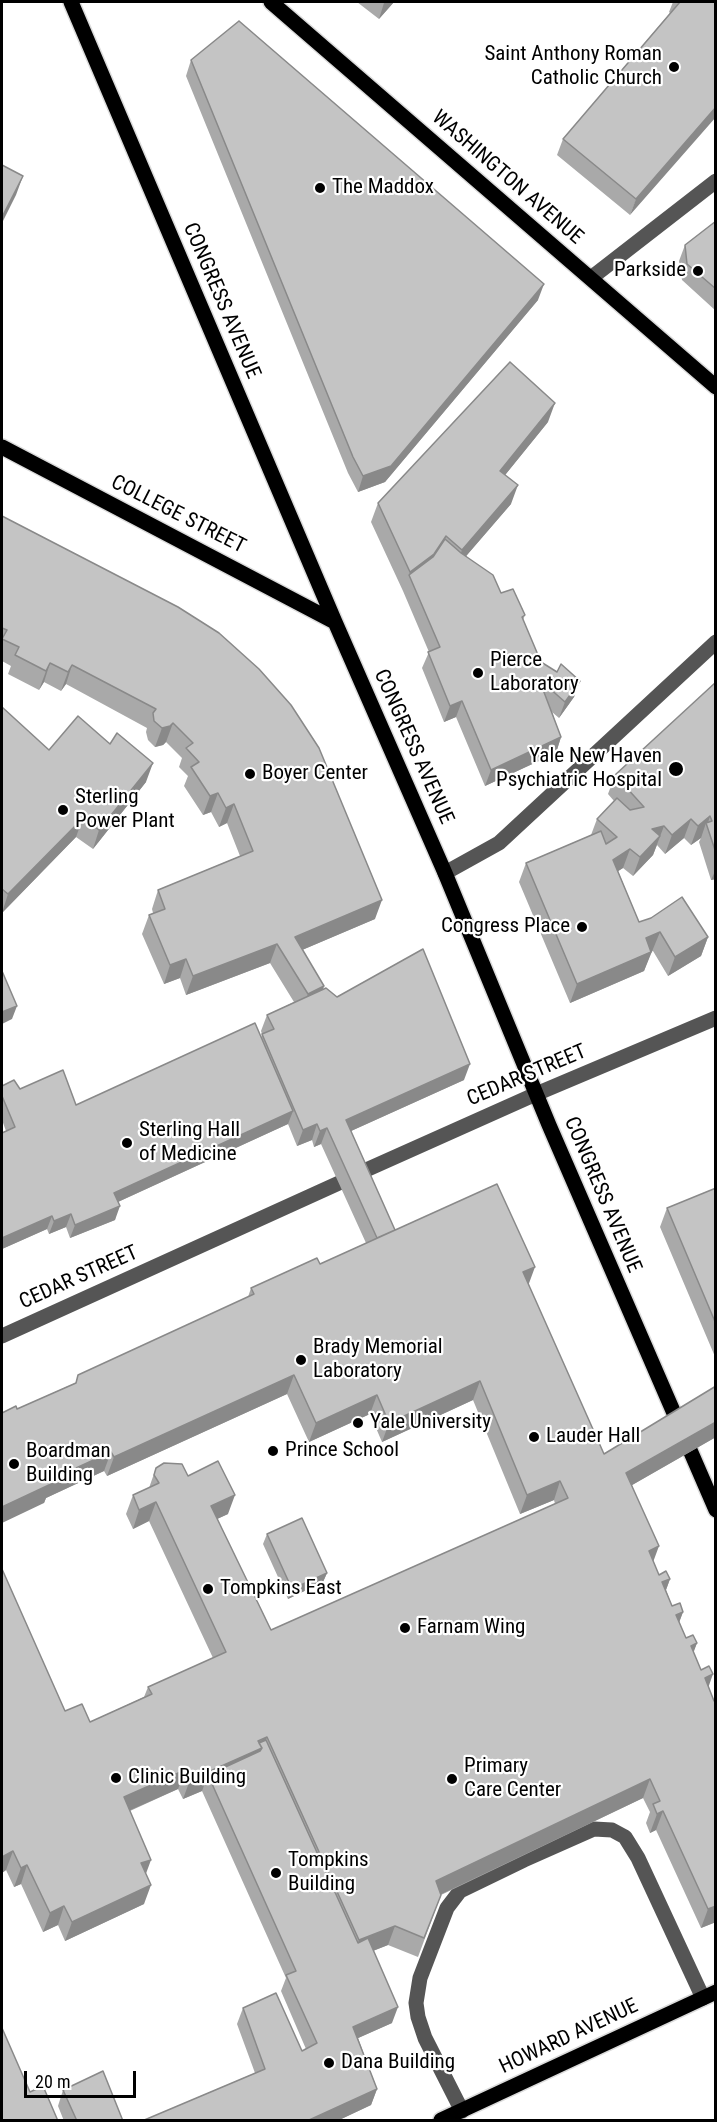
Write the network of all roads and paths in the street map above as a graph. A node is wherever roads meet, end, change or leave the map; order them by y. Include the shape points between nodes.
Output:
1 (71, 2) edge
2 (271, 2) edge
3 (716, 180) edge
4 (591, 278) junction
5 (716, 387) edge
6 (2, 447) edge
7 (335, 622) junction
8 (716, 642) edge
9 (445, 873) junction
10 (716, 1018) edge
11 (536, 1094) junction
12 (357, 1174) edge
13 (339, 1183) edge
14 (2, 1336) edge
15 (716, 1510) edge
16 (709, 1995) edge
17 (462, 2111) junction
18 (441, 2121) edge

1 - 7 main road, CONGRESS AVENUE
2 - 4 main road, WASHINGTON AVENUE
3 - 4 street
4 - 5 main road, WASHINGTON AVENUE
6 - 7 main road, COLLEGE STREET
7 - 9 main road, CONGRESS AVENUE
8 - 9 street via 499,843
9 - 11 main road, CONGRESS AVENUE
10 - 11 street, CEDAR STREET
11 - 12 street, CEDAR STREET
11 - 15 main road, CONGRESS AVENUE
13 - 14 street, CEDAR STREET
16 - 17 main road, HOWARD AVENUE
16 - 17 street via 625,1837 612,1830 594,1829 524,1860 460,1891 447,1908 420,1978 418,2017
17 - 18 main road, HOWARD AVENUE

